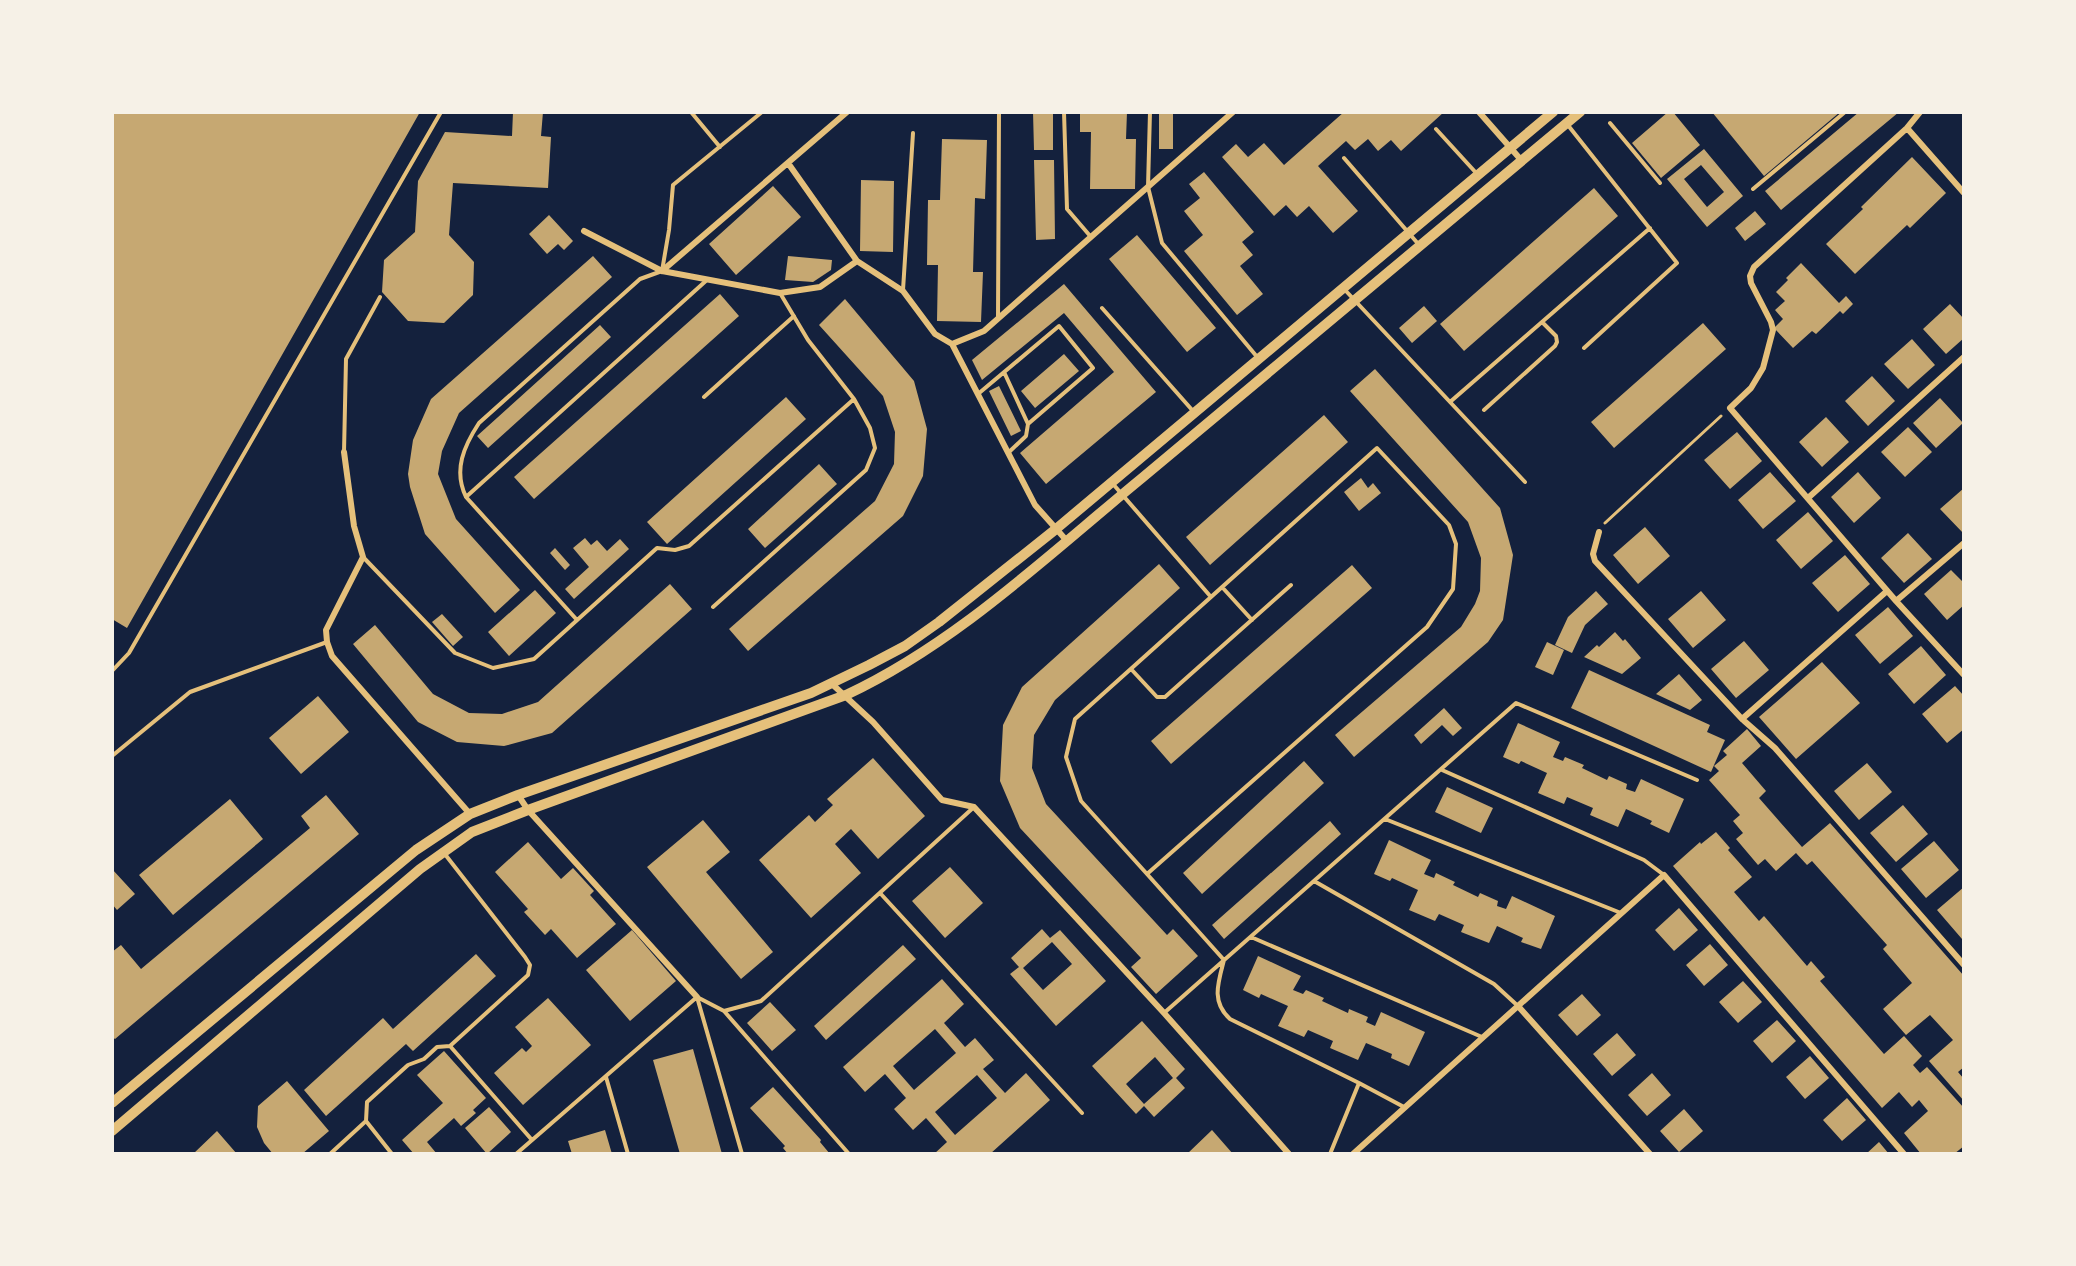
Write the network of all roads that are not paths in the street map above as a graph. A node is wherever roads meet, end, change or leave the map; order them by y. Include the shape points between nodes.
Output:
1 (441, 112) edge
2 (691, 112) edge
3 (762, 112) edge
4 (847, 112) edge
5 (999, 112) edge
6 (1064, 112) edge
7 (1150, 112) edge
8 (1233, 112) edge
9 (1479, 112) edge
10 (1553, 112) edge
11 (1580, 112) edge
12 (1845, 112) edge
13 (1920, 112) edge
14 (1567, 123) junction
15 (1610, 123) dead end
16 (1907, 128) junction
17 (1436, 129) dead end
18 (913, 133) dead end
19 (720, 147) junction
20 (1512, 147) junction
21 (1344, 159) dead end
22 (1522, 161) junction
23 (788, 163) junction
24 (1478, 176) junction
25 (1660, 183) dead end
26 (1148, 187) junction
27 (1753, 189) dead end
28 (1964, 193) edge
29 (1650, 228) junction
30 (584, 231) dead end
31 (1408, 233) junction
32 (1091, 237) junction
33 (1421, 247) junction
34 (857, 261) junction
35 (662, 271) junction
36 (708, 279) junction
37 (1342, 287) junction
38 (903, 291) junction
39 (780, 293) junction
40 (380, 297) dead end
41 (1356, 301) junction
42 (1102, 308) dead end
43 (794, 316) junction
44 (998, 318) junction
45 (1542, 322) junction
46 (952, 344) junction
47 (1584, 348) dead end
48 (1964, 357) edge
49 (1258, 359) junction
50 (1004, 372) junction
51 (978, 394) junction
52 (704, 397) dead end
53 (854, 399) junction
54 (1450, 402) junction
55 (1484, 410) dead end
56 (1194, 413) junction
57 (1028, 424) junction
58 (344, 452) joint
59 (1008, 453) junction
60 (1525, 482) dead end
61 (1112, 483) junction
62 (1121, 495) junction
63 (466, 497) junction
64 (1808, 498) junction
65 (1056, 529) junction
66 (1599, 532) road end
67 (1067, 541) junction
68 (1964, 543) edge
69 (363, 557) junction
70 (1291, 585) dead end
71 (1222, 588) junction
72 (1887, 591) junction
73 (1211, 597) junction
74 (1896, 601) junction
75 (713, 607) dead end
76 (577, 620) junction
77 (1252, 620) junction
78 (327, 642) junction
79 (1131, 669) junction
80 (112, 671) edge
81 (1964, 675) edge
82 (832, 684) junction
83 (846, 695) junction
84 (1742, 719) junction
85 (112, 756) edge
86 (1442, 770) junction
87 (1697, 780) dead end
88 (518, 795) junction
89 (974, 807) junction
90 (528, 810) junction
91 (470, 814) junction
92 (1385, 819) junction
93 (444, 852) junction
94 (1147, 874) junction
95 (1664, 875) junction
96 (1314, 881) junction
97 (880, 892) junction
98 (1621, 914) junction
99 (1251, 937) junction
100 (1224, 960) junction
101 (1964, 965) edge
102 (697, 997) junction
103 (1518, 1006) junction
104 (724, 1011) junction
105 (1164, 1013) junction
106 (1482, 1038) junction
107 (450, 1046) junction
108 (605, 1076) junction
109 (1359, 1083) junction
110 (112, 1103) edge
111 (1404, 1107) junction
112 (1082, 1113) dead end
113 (366, 1121) junction
114 (112, 1131) edge
115 (532, 1140) junction
116 (330, 1154) edge
117 (392, 1154) edge
118 (516, 1154) edge
119 (628, 1154) edge
120 (742, 1154) edge
121 (849, 1154) edge
122 (1289, 1154) edge
123 (1330, 1154) edge
124 (1353, 1154) edge
125 (1650, 1154) edge
126 (1904, 1154) edge

1 - 80 lane via 129,653
2 - 19 lane
3 - 19 lane
4 - 23 street
5 - 44 lane
6 - 32 lane via 1067,209
7 - 26 lane
8 - 26 street
9 - 20 street
10 - 20 main road
11 - 14 main road
12 - 27 lane
13 - 16 street
14 - 22 main road
14 - 29 lane
15 - 25 lane
16 - 28 street
16 - 64 street via 1754,267 1750,276 1773,330 1763,368 1751,388 1730,408
17 - 24 lane
18 - 38 lane
19 - 35 lane via 673,185
20 - 22 street
20 - 24 main road
21 - 31 lane
22 - 33 main road
23 - 34 street
23 - 35 street
24 - 31 main road
26 - 32 street
26 - 49 lane via 1162,243
29 - 45 lane
29 - 47 lane via 1677,263
30 - 35 street
31 - 33 lane
31 - 37 main road
32 - 44 street
33 - 41 main road
34 - 38 street
34 - 39 street via 820,287
35 - 36 street
35 - 63 lane via 639,279 479,423 461,458 461,487
36 - 39 street
36 - 63 lane
37 - 41 lane
37 - 49 main road
38 - 46 street via 934,334
39 - 43 lane
40 - 58 lane via 346,359
41 - 54 lane
41 - 62 main road
42 - 56 lane
43 - 52 lane
43 - 53 lane
44 - 46 street via 984,331
45 - 54 lane
45 - 55 lane via 1557,342
46 - 51 street
48 - 64 street
49 - 56 main road
50 - 51 lane
50 - 57 lane
50 - 57 lane via 1059,326 1093,368
51 - 59 street
53 - 75 lane via 870,428 875,448 866,470
53 - 76 lane via 689,546 675,550 657,548
54 - 60 lane
56 - 61 main road
57 - 59 lane via 1026,436
58 - 69 street via 354,526
59 - 65 street via 1035,505
61 - 62 lane
61 - 65 main road
62 - 67 main road
62 - 73 lane
63 - 76 lane
64 - 72 street
65 - 67 street
65 - 82 main road via 905,646
66 - 84 street via 1595,561
67 - 83 main road via 951,632 892,671
68 - 74 street
69 - 76 lane via 455,654 493,668 534,659
69 - 78 street via 326,630
70 - 77 lane
71 - 73 lane
71 - 77 lane
71 - 94 lane via 1377,448 1449,525 1456,544 1453,589 1426,627
72 - 74 street
72 - 84 street
73 - 79 lane
74 - 81 street
77 - 79 lane via 1165,697 1157,697
78 - 85 lane via 190,692
78 - 91 street via 332,656
79 - 94 lane via 1075,719 1066,757 1081,801
82 - 83 street
82 - 88 main road
83 - 89 street via 942,800
83 - 90 main road
84 - 101 street via 1775,748
86 - 87 lane via 1516,703
86 - 92 lane
86 - 95 lane via 1644,860
88 - 90 street
88 - 91 main road
89 - 97 lane
89 - 105 street
90 - 93 main road via 472,832
90 - 102 street
91 - 110 main road via 416,850
92 - 96 lane
92 - 98 lane
93 - 107 lane via 530,965 522,982
93 - 114 main road
94 - 100 lane
95 - 98 street
95 - 126 street
96 - 99 lane
96 - 103 lane via 1494,984
97 - 104 lane via 761,1000
97 - 112 lane
98 - 103 street
99 - 100 lane
99 - 106 lane
100 - 105 lane
100 - 109 lane via 1216,989 1222,1012
102 - 104 lane
102 - 108 lane
102 - 120 lane
103 - 106 street
103 - 125 street
104 - 121 lane
105 - 122 street
106 - 111 street
107 - 113 lane via 438,1047 424,1059 408,1065 367,1102
107 - 115 lane
108 - 115 lane
108 - 119 lane
109 - 111 lane
109 - 123 lane
111 - 124 street
113 - 116 lane
113 - 117 lane
115 - 118 lane

